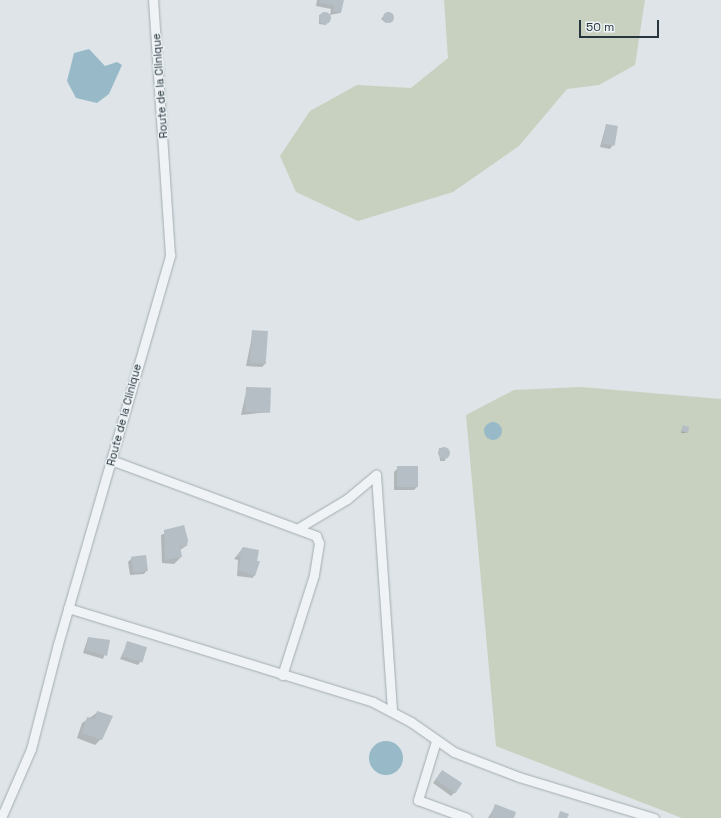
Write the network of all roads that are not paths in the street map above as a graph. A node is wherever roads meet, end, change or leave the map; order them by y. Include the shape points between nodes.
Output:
1 (154, 0) edge
2 (111, 460) junction
3 (300, 527) junction
4 (68, 608) junction
5 (282, 675) junction
6 (392, 711) junction
7 (436, 741) junction
8 (644, 816) edge
9 (2, 818) edge
10 (467, 818) edge
11 (654, 818) edge

1 - 2 street, Route de la Clinique via 171,249
2 - 3 street
2 - 4 street, Route de la Clinique
3 - 5 street via 316,536 318,554
3 - 6 street via 347,499 376,475
4 - 5 street
4 - 9 street, Route de la Clinique via 31,749
5 - 6 street
6 - 7 street
7 - 8 street via 454,752 519,777
7 - 10 street via 418,800
8 - 11 street

